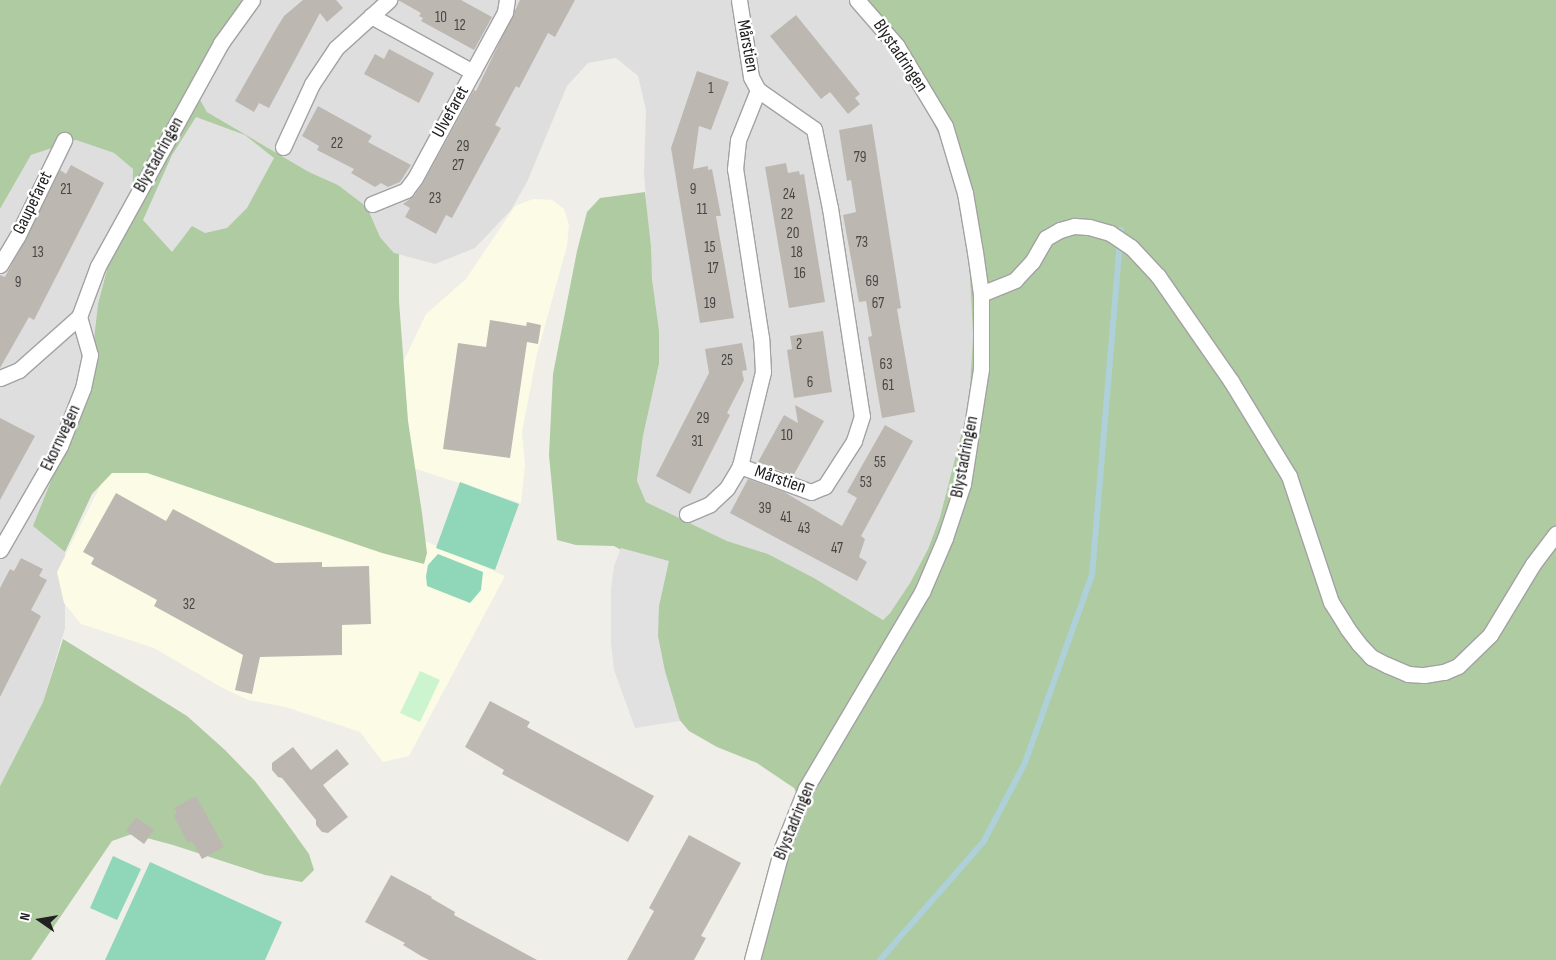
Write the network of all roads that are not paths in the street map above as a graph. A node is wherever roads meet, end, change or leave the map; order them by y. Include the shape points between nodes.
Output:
1 (252, 0) edge
2 (389, 0) edge
3 (507, 0) edge
4 (739, 0) edge
5 (857, 0) edge
6 (371, 16) junction
7 (472, 72) junction
8 (758, 90) junction
9 (64, 140) dead end
10 (283, 147) dead end
11 (372, 204) dead end
12 (0, 266) edge
13 (981, 294) junction
14 (79, 317) junction
15 (0, 378) edge
16 (740, 466) junction
17 (688, 514) dead end
18 (1556, 534) edge
19 (0, 550) edge
20 (752, 960) edge

1 - 14 street, Blystadringen via 221,43 98,266
2 - 6 street
3 - 7 street, Ulvefaret via 505,12
4 - 8 street, Mårstien via 751,77
5 - 13 street, Blystadringen via 897,46 945,126 965,193
6 - 7 street
6 - 10 street via 336,48 312,84
7 - 11 street, Ulvefaret via 406,190
8 - 16 street, Mårstien via 738,140 735,169 761,338 763,372
8 - 16 street, Mårstien via 814,129 830,208 862,416 854,440 825,486 811,492
9 - 12 street, Gaupefaret
13 - 18 street via 1015,280 1032,262 1046,238 1060,230 1074,226 1089,227 1110,233 1131,246 1158,276 1231,381 1289,476 1331,602 1346,628 1371,656 1408,674 1444,672 1470,657 1490,635 1533,564
13 - 20 street, Blystadringen via 981,369 964,484 922,592 806,788 782,848
14 - 15 street via 19,370
14 - 19 street, Ekornvegen via 90,355 84,388 60,446
16 - 17 street via 727,488 710,504

